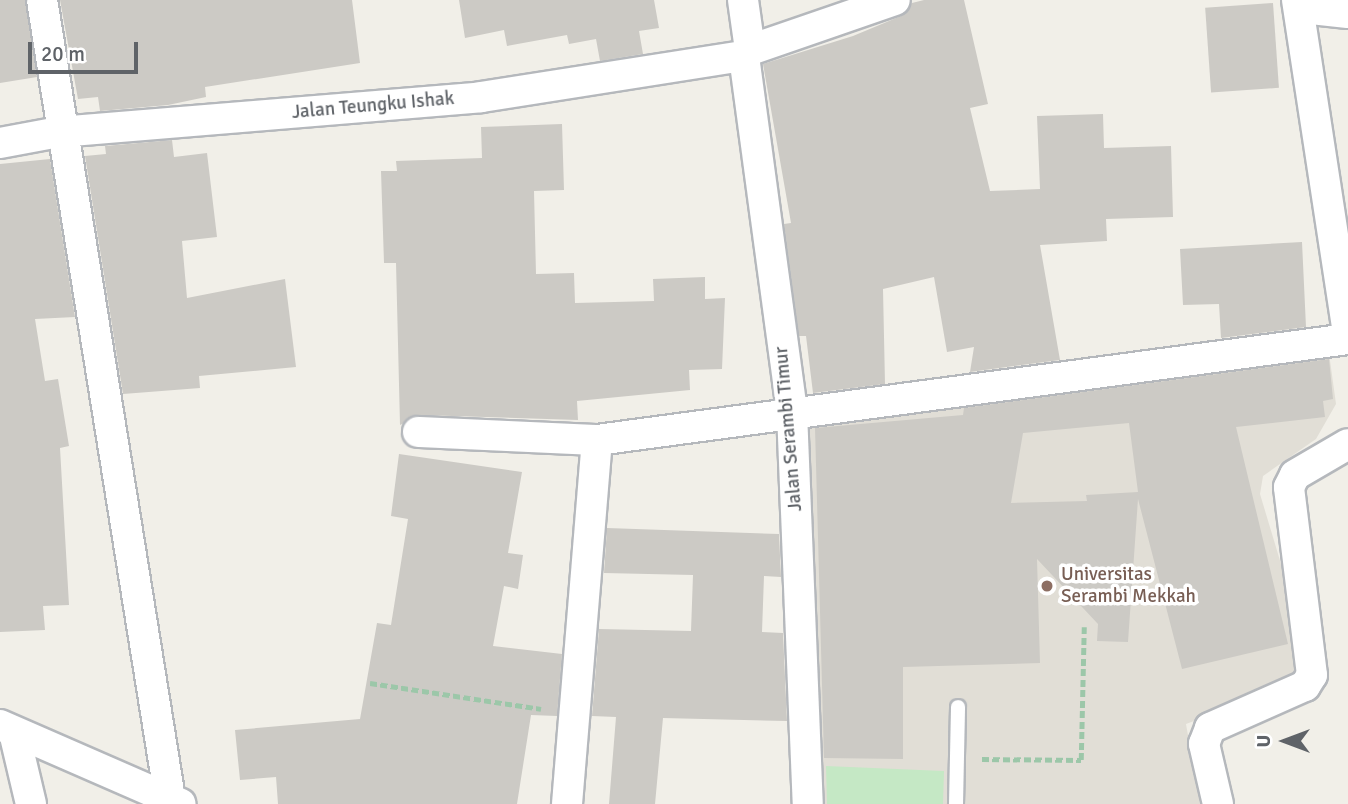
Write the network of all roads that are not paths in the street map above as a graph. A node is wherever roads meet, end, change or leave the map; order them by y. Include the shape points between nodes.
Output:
1 (41, 0) edge
2 (743, 0) edge
3 (895, 0) edge
4 (1300, 4) edge
5 (1348, 13) edge
6 (747, 53) junction
7 (59, 132) junction
8 (0, 143) edge
9 (1348, 336) edge
10 (792, 412) junction
11 (418, 432) dead end
12 (597, 440) junction
13 (1348, 444) edge
14 (958, 707) dead end
15 (7, 728) edge
16 (176, 802) edge
17 (30, 804) edge
18 (567, 804) edge
19 (808, 804) edge
20 (956, 804) edge
21 (1218, 804) edge

1 - 7 street
2 - 6 street, Jalan Serambi Timur
3 - 6 street, Jalan Teungku Ishak
4 - 5 street
4 - 9 street via 1315,146 1337,243
6 - 7 street, Jalan Teungku Ishak via 481,97
6 - 10 street, Jalan Serambi Timur
7 - 8 street, Jalan Teungku Ishak
7 - 16 street
9 - 10 street
10 - 12 street
10 - 19 street, Jalan Serambi Timur
11 - 12 street
12 - 18 street
13 - 21 street via 1295,475 1289,487 1312,675 1305,686 1210,728 1204,744
14 - 20 lane
15 - 16 street
15 - 17 street

